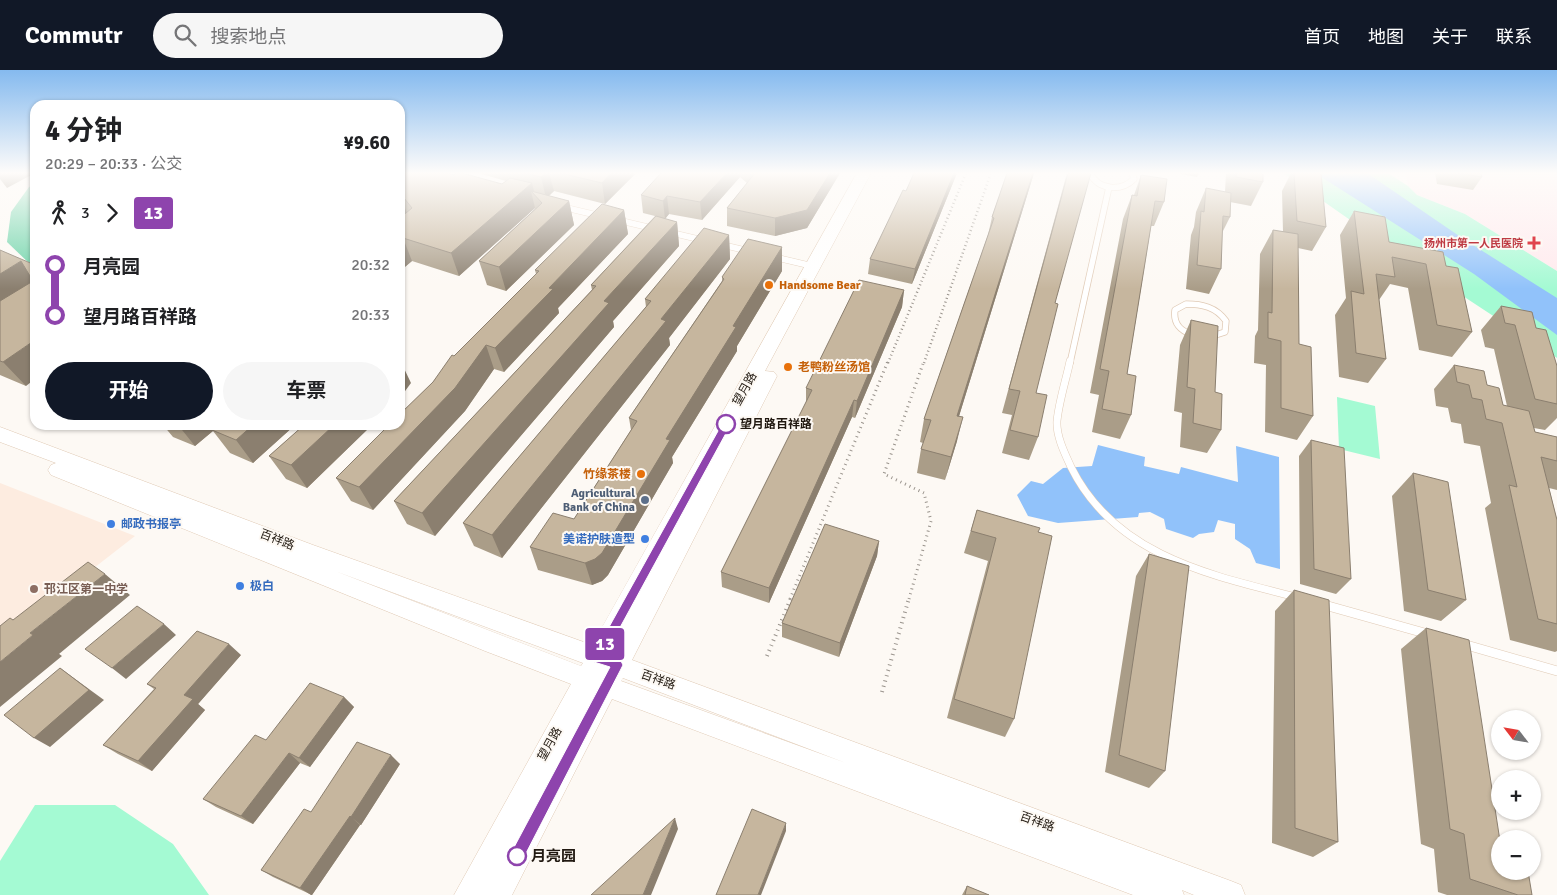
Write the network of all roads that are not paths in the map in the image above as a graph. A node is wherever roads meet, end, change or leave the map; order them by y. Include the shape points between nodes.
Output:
1 (580, 212) edge
2 (842, 212) edge
3 (854, 212) edge
4 (1104, 212) edge
5 (812, 266) junction
6 (1223, 316) joint
7 (0, 434) edge
8 (0, 447) edge
9 (1300, 598) edge
10 (1310, 601) edge
11 (1438, 637) edge
12 (1456, 642) edge
13 (1557, 671) edge
14 (602, 672) junction
15 (468, 895) edge
16 (497, 895) edge
17 (1170, 895) edge
18 (1231, 895) edge

1 - 5 street
2 - 5 street, 望月路
3 - 14 street, 望月路
4 - 9 lane via 1057,422 1065,453 1084,489 1120,528 1146,546 1196,570
5 - 14 street, 望月路
6 - 6 lane via 1210,307 1193,304 1180,306 1173,315 1185,331 1203,337 1225,332 1227,326
7 - 14 street, 百祥路 via 304,551
8 - 14 street, 百祥路 via 293,565
10 - 11 lane
12 - 13 lane
14 - 15 street, 望月路
14 - 16 street, 望月路
14 - 17 street, 百祥路
14 - 18 street, 百祥路

